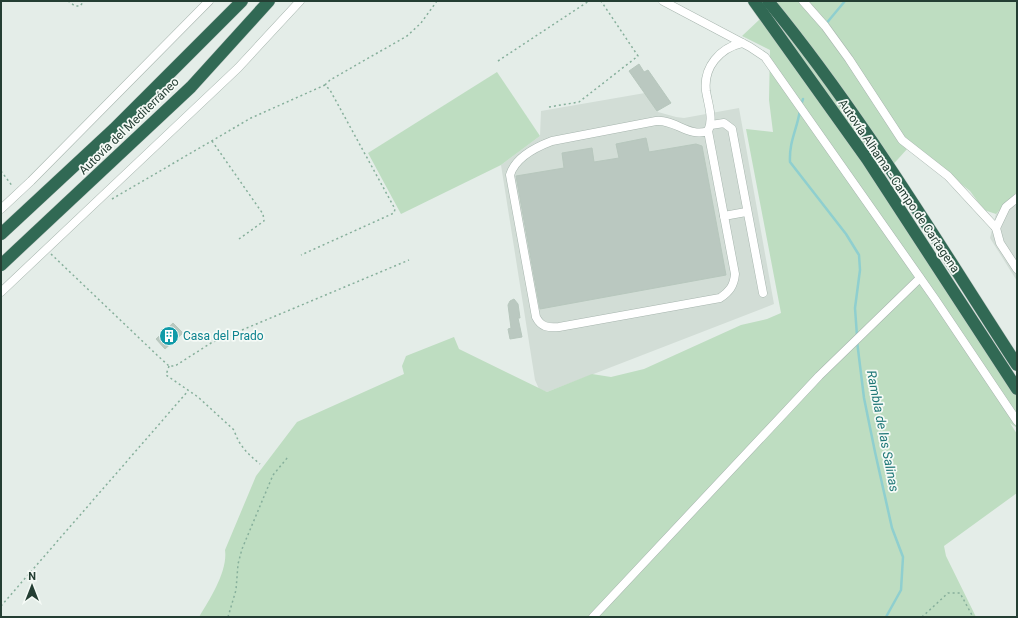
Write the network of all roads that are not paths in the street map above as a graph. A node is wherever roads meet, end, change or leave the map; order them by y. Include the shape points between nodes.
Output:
1 (209, 1) edge
2 (232, 1) edge
3 (242, 1) edge
4 (270, 1) edge
5 (277, 1) edge
6 (300, 1) edge
7 (663, 1) edge
8 (754, 1) edge
9 (768, 1) edge
10 (803, 1) edge
11 (742, 43) junction
12 (184, 58) junction
13 (191, 87) junction
14 (709, 128) junction
15 (1017, 198) edge
16 (1, 208) edge
17 (746, 212) junction
18 (724, 216) junction
19 (996, 228) junction
20 (1, 234) edge
21 (1, 265) edge
22 (1017, 269) edge
23 (920, 278) junction
24 (1, 292) edge
25 (762, 294) dead end
26 (1017, 365) edge
27 (1017, 389) edge
28 (1017, 421) edge
29 (593, 617) edge

1 - 16 street
2 - 12 highway via 188,49
3 - 12 highway, Autovía del Mediterráneo
4 - 13 highway, Autovía del Mediterráneo
5 - 13 highway via 215,67
6 - 24 street via 238,68
7 - 11 street
8 - 27 highway, Autovía Alhama - Campo de Cartagena via 867,159
9 - 26 highway, Autovía Alhama - Campo de Cartagena via 797,36 861,125
10 - 19 street via 849,59 902,140 948,176
11 - 14 street via 721,52 707,75
11 - 23 street via 765,57
12 - 20 highway, Autovía del Mediterráneo via 114,129
13 - 21 highway, Autovía del Mediterráneo
14 - 17 street via 724,123 732,128
14 - 18 street
14 - 18 street via 697,133 670,122 656,121 564,138 539,146 516,164 510,175 539,324 545,327 559,327 720,298 732,287 734,274
15 - 19 street via 1006,207
17 - 18 street
17 - 25 street
19 - 22 street via 1000,244
23 - 28 street
23 - 29 street via 819,376

